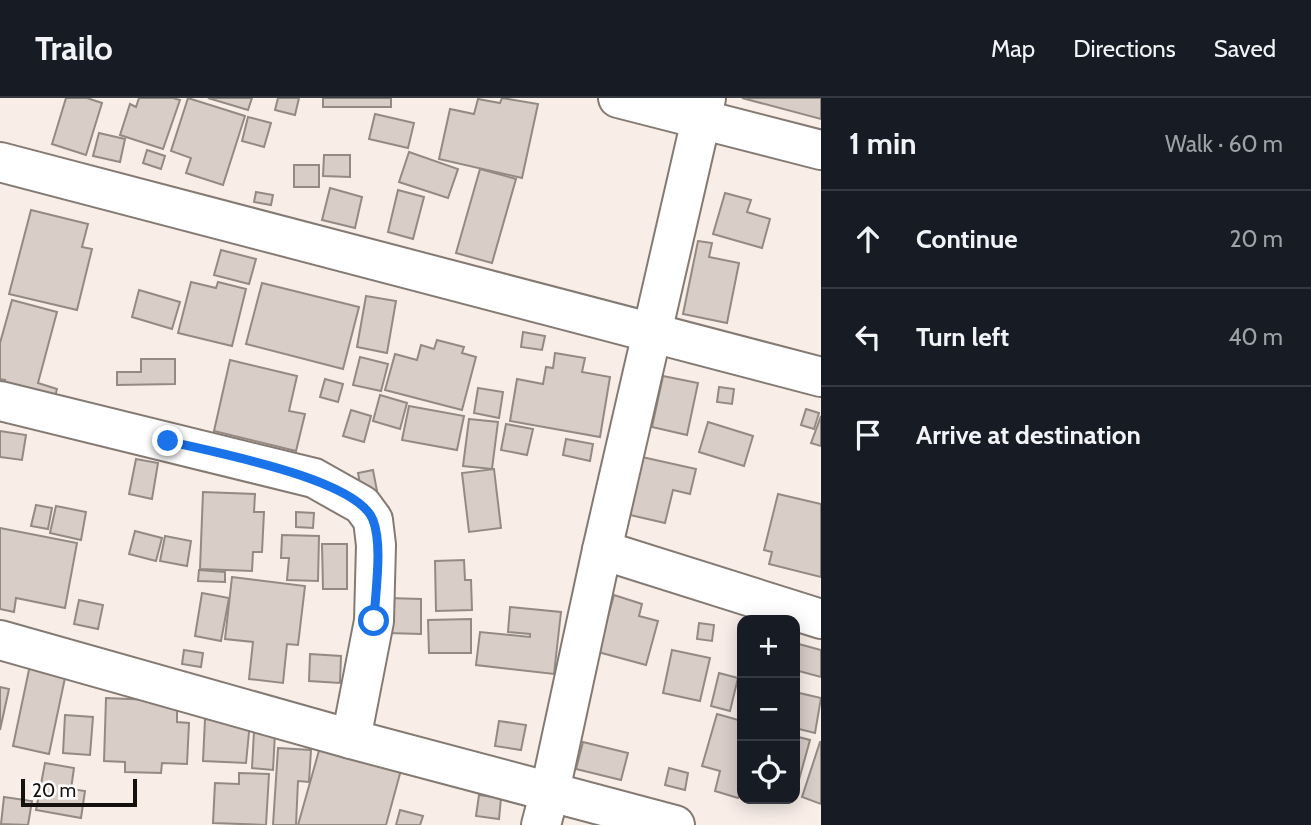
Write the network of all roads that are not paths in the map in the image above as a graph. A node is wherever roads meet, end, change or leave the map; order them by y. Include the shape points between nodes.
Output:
1 (618, 98) edge
2 (703, 109) edge
3 (821, 150) edge
4 (0, 162) edge
5 (653, 331) junction
6 (821, 377) edge
7 (0, 401) edge
8 (602, 551) junction
9 (821, 620) edge
10 (0, 640) edge
11 (352, 739) junction
12 (545, 808) edge
13 (675, 825) edge

1 - 2 street
2 - 3 street
2 - 5 street
4 - 5 street
5 - 6 street
5 - 8 street
7 - 11 street via 314,478 362,505 373,520 376,545 374,621
8 - 9 street
8 - 12 street
10 - 11 street
11 - 12 street
12 - 13 street

